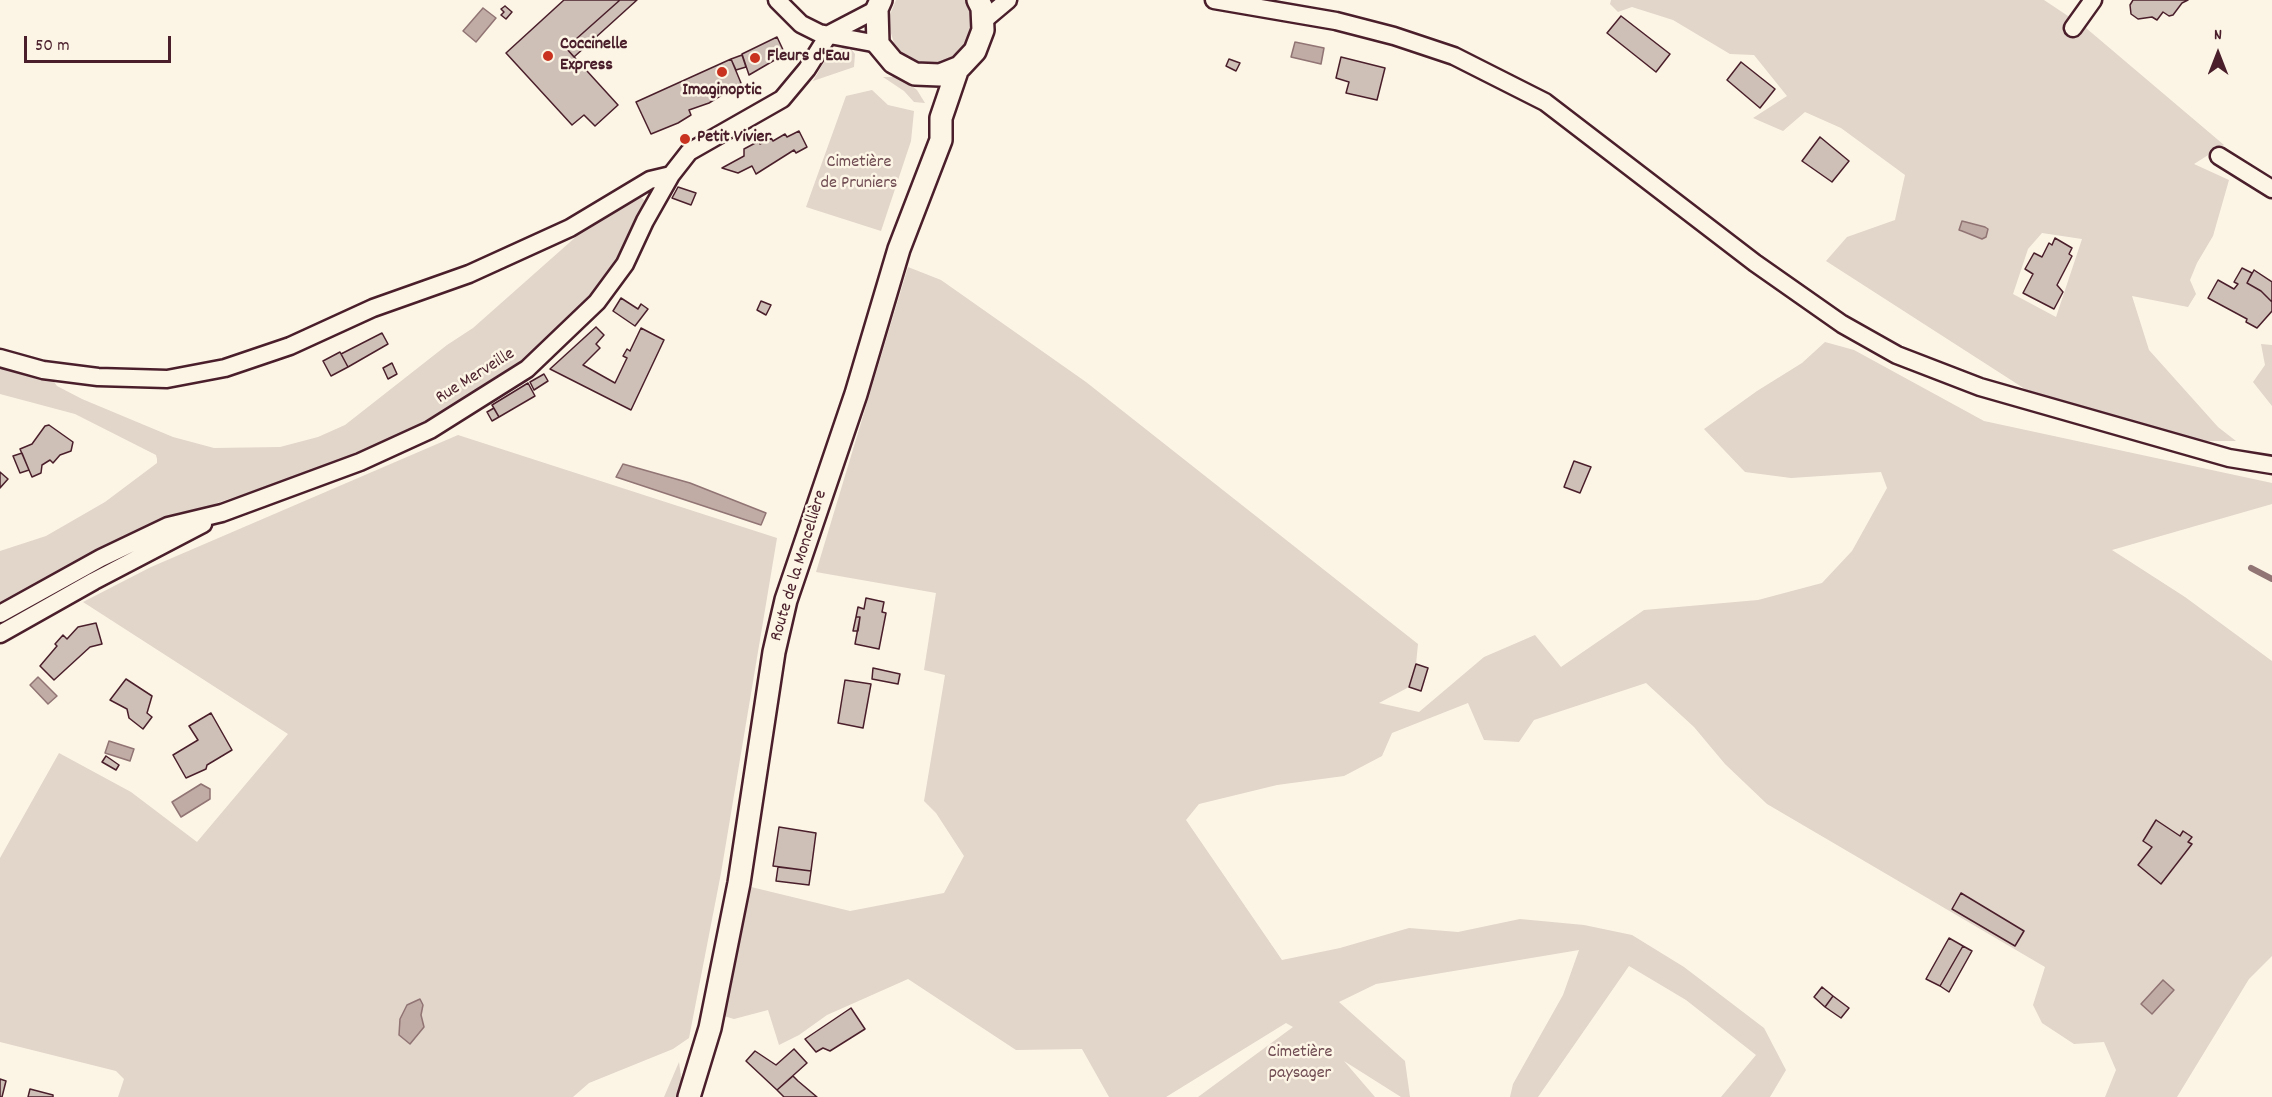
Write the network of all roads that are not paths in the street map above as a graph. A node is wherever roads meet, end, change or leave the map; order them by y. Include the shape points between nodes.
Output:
1 (777, 0) edge
2 (978, 0) edge
3 (1008, 0) edge
4 (2093, 0) edge
5 (1225, 1) edge
6 (879, 4) edge
7 (982, 21) junction
8 (2073, 28) dead end
9 (829, 34) junction
10 (878, 44) junction
11 (958, 68) junction
12 (915, 74) junction
13 (941, 118) junction
14 (2219, 156) dead end
15 (671, 175) junction
16 (2272, 189) edge
17 (0, 358) edge
18 (2272, 465) edge
19 (222, 513) junction
20 (0, 614) edge
21 (0, 634) edge
22 (689, 1097) edge

1 - 9 street via 801,24
2 - 7 street
3 - 7 street
4 - 8 street
5 - 18 street via 1394,36 1454,56 1545,102 1755,263 1842,324 1897,355 1980,387 2229,458
6 - 9 street
6 - 10 street
7 - 11 street via 983,30 975,51
9 - 10 street
9 - 15 street, Rue Merveille via 782,99 689,152
10 - 12 street via 893,63
11 - 12 street via 940,75
11 - 13 street, Route de la Moncellière
12 - 13 street, Route de la Moncellière via 933,96
13 - 22 street, Route de la Moncellière via 941,140 899,249 856,394 786,600 774,652 739,883 710,1028
14 - 16 street
15 - 17 street via 650,180 570,228 469,274 225,368 167,378 98,376 43,370
15 - 19 street, Rue Merveille via 625,264 597,302 527,369 430,430 360,462
19 - 20 street, Rue Merveille via 168,526
19 - 21 street, Rue Merveille

